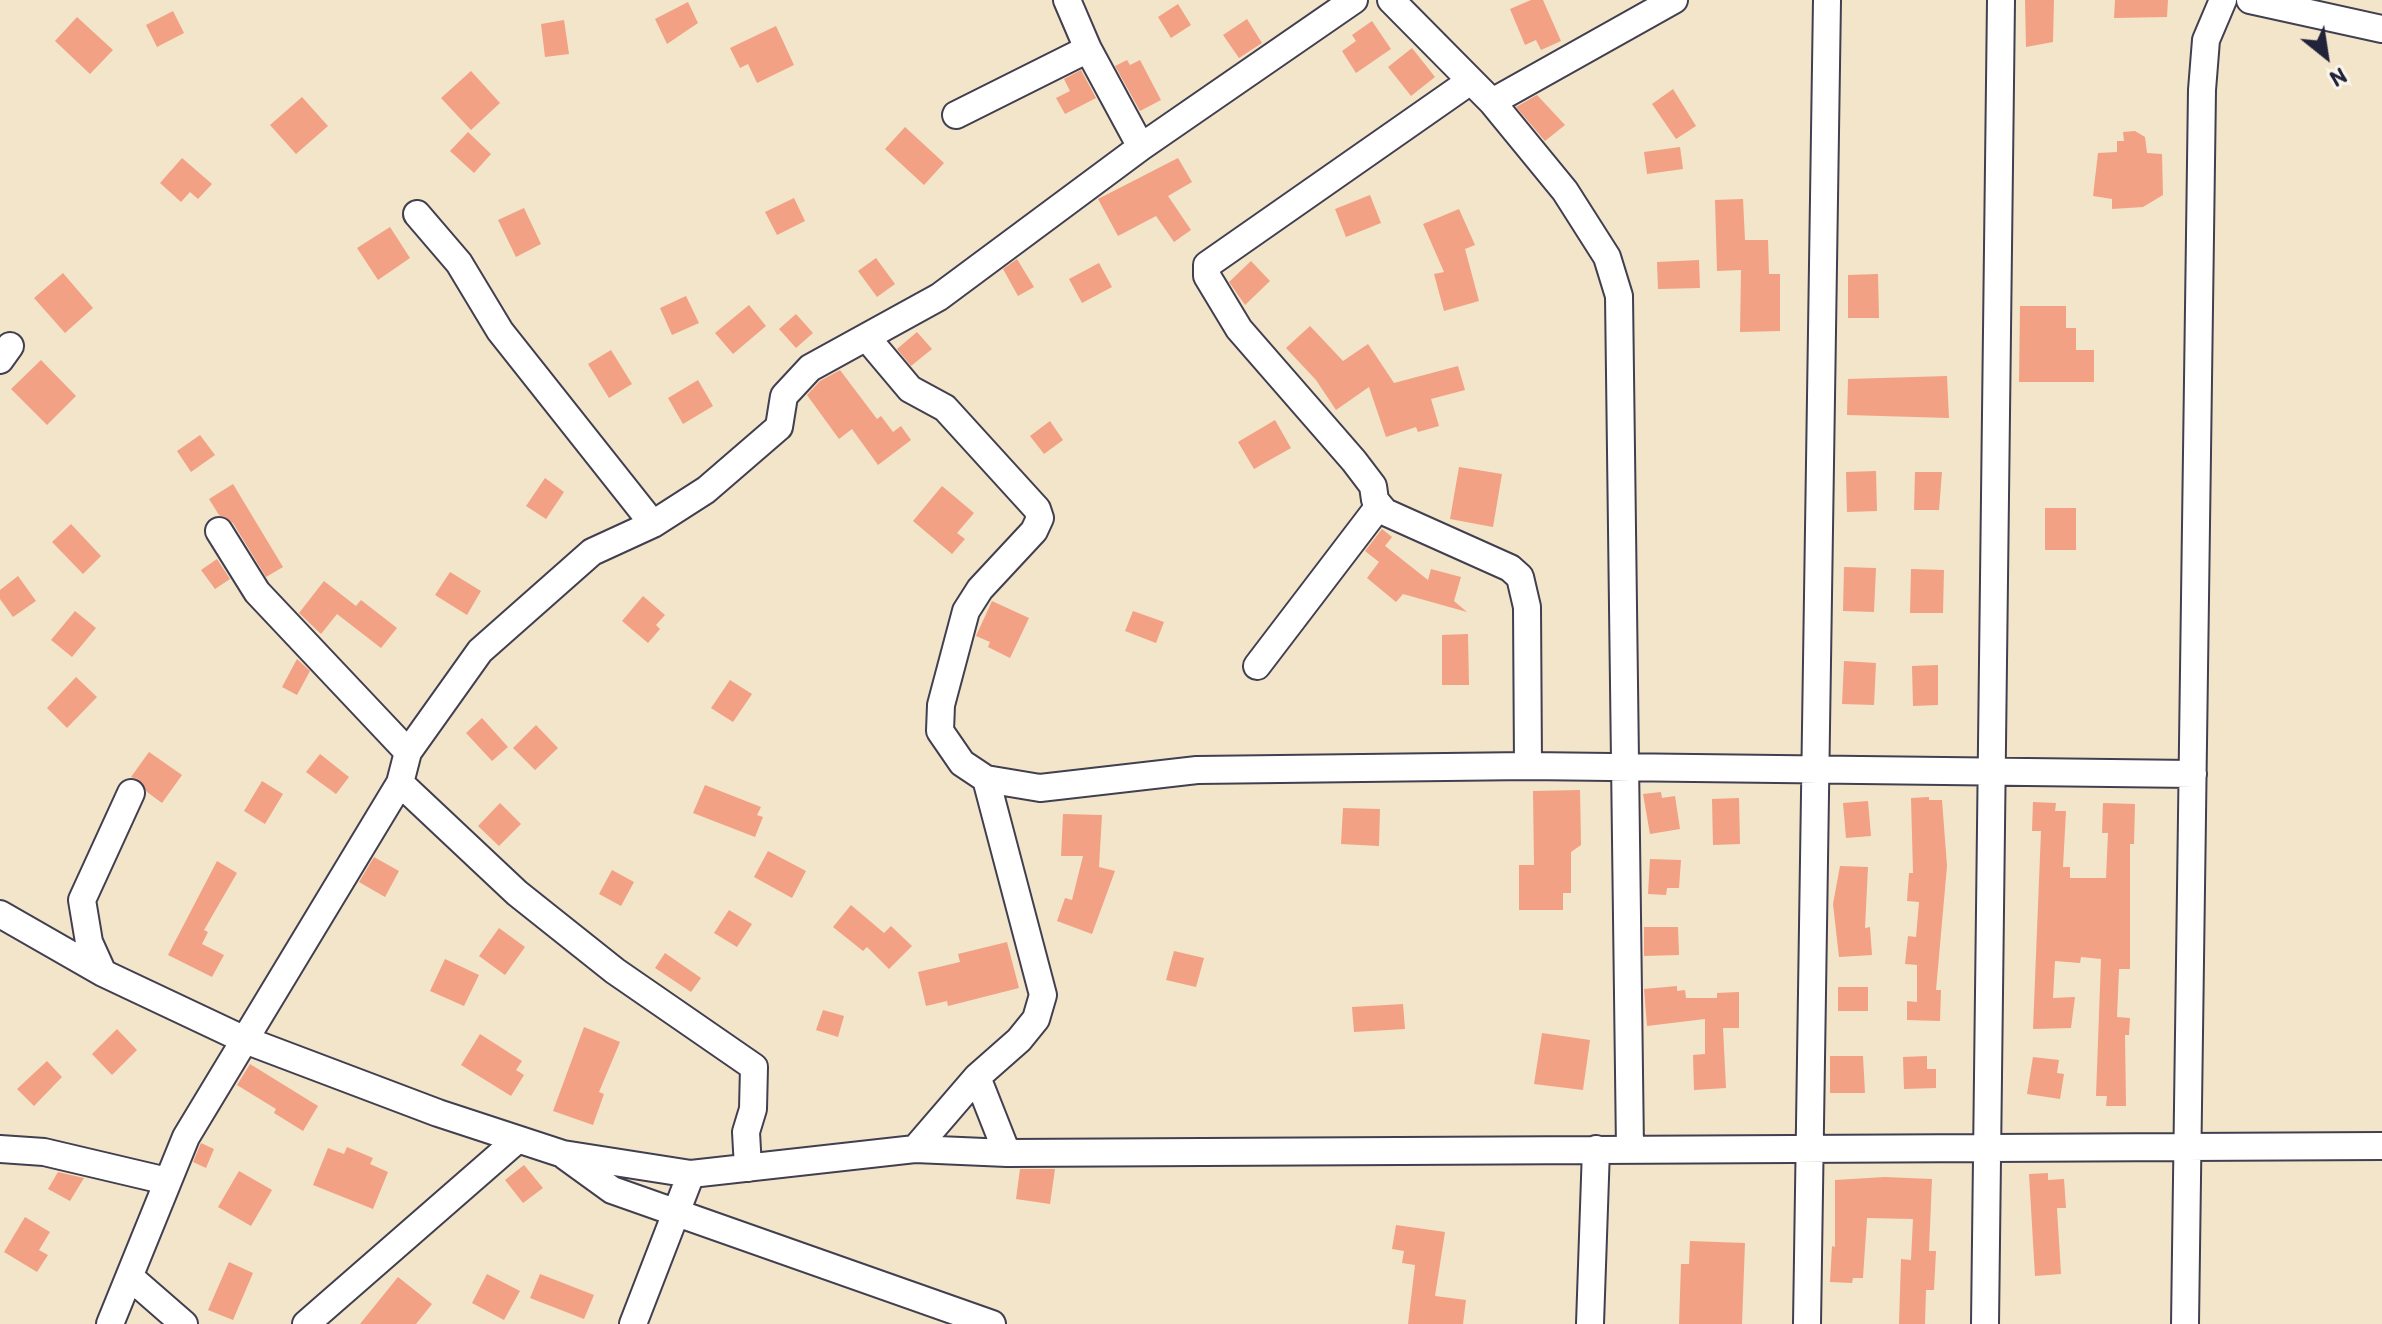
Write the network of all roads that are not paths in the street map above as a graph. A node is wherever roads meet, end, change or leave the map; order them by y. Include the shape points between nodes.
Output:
1 (1067, 0) edge
2 (1354, 0) edge
3 (1391, 0) edge
4 (1827, 0) edge
5 (2001, 0) edge
6 (2223, 0) edge
7 (2250, 0) edge
8 (1667, 1) edge
9 (2382, 29) edge
10 (1088, 49) junction
11 (1469, 82) junction
12 (1492, 102) junction
13 (956, 115) dead end
14 (1141, 147) junction
15 (417, 214) dead end
16 (867, 338) junction
17 (1379, 506) junction
18 (653, 524) junction
19 (219, 531) dead end
20 (1257, 666) dead end
21 (408, 752) junction
22 (1528, 766) junction
23 (1626, 767) junction
24 (1815, 770) junction
25 (1992, 772) junction
26 (2193, 774) junction
27 (986, 779) junction
28 (400, 783) junction
29 (131, 793) dead end
30 (0, 914) edge
31 (103, 973) junction
32 (245, 1040) junction
33 (977, 1077) junction
34 (517, 1140) junction
35 (2382, 1146) edge
36 (2188, 1147) junction
37 (1987, 1148) junction
38 (0, 1149) edge
39 (915, 1149) junction
40 (1596, 1149) junction
41 (1630, 1149) junction
42 (1809, 1149) junction
43 (1007, 1153) junction
44 (563, 1154) junction
45 (748, 1168) junction
46 (691, 1174) junction
47 (167, 1181) junction
48 (676, 1215) junction
49 (130, 1277) junction
50 (110, 1324) edge
51 (184, 1324) edge
52 (306, 1324) edge
53 (633, 1324) edge
54 (992, 1324) edge
55 (1590, 1324) edge
56 (1807, 1324) edge
57 (1985, 1324) edge
58 (2185, 1324) edge

1 - 10 street
2 - 14 street
3 - 11 street
4 - 24 street
5 - 25 street
6 - 26 street via 2206,40 2202,90
7 - 9 street
8 - 12 street
10 - 13 street
10 - 14 street
11 - 12 street
11 - 17 street via 1207,265 1207,276 1239,329 1339,441 1373,486
12 - 23 street via 1593,229 1619,296
14 - 16 street via 939,297
15 - 18 street via 459,263 500,331
16 - 18 street via 810,368 784,396 779,427 706,490
16 - 27 street via 910,389 945,408 1040,518 966,611 941,705 940,731 962,763
17 - 20 street
17 - 22 street via 1520,577 1527,607
18 - 21 street via 592,552 480,651
19 - 21 street via 257,592
21 - 28 street
22 - 23 street
22 - 27 street via 1197,770 1040,788
23 - 24 street
23 - 41 street
24 - 25 street
24 - 42 street
25 - 26 street
25 - 37 street
26 - 36 street
27 - 33 street via 1043,995 1036,1019
28 - 32 street
28 - 45 street via 517,893 615,971 754,1067 753,1109 746,1132
29 - 31 street via 82,900 89,942
30 - 31 street
31 - 32 street
32 - 34 street
32 - 47 street via 186,1137
33 - 39 street
33 - 43 street
34 - 44 street
34 - 52 street
35 - 36 street
36 - 37 street
36 - 58 street
37 - 42 street
37 - 57 street
38 - 47 street via 44,1152
39 - 43 street
39 - 45 street
40 - 41 street
40 - 43 street
40 - 55 street
41 - 42 street
42 - 56 street
44 - 46 street
44 - 48 street via 612,1190
45 - 46 street
46 - 48 street
47 - 49 street
48 - 53 street
48 - 54 street
49 - 50 street
49 - 51 street

